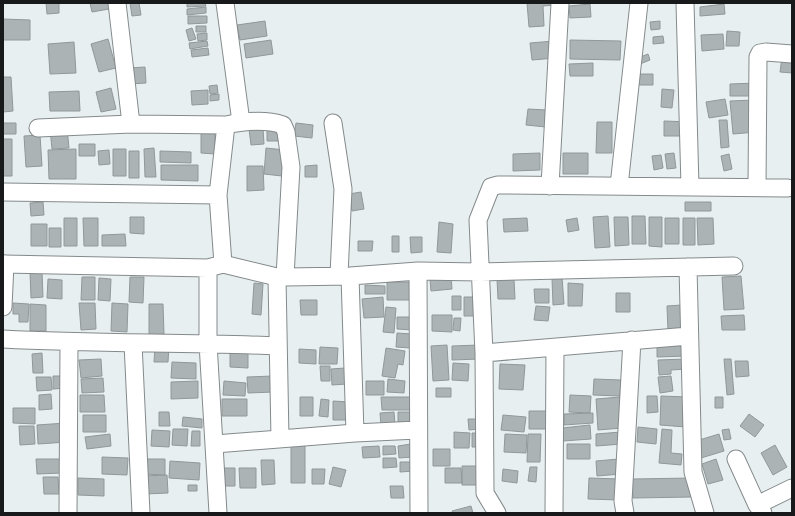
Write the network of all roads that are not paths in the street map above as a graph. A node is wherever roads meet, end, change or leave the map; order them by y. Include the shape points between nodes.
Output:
1 (117, 3) edge
2 (225, 3) edge
3 (560, 3) edge
4 (639, 3) edge
5 (685, 3) edge
6 (792, 54) edge
7 (234, 123) junction
8 (334, 123) dead end
9 (131, 124) junction
10 (38, 128) dead end
11 (550, 186) junction
12 (619, 186) junction
13 (690, 187) junction
14 (757, 187) junction
15 (788, 188) dead end
16 (3, 192) edge
17 (218, 195) junction
18 (4, 264) edge
19 (215, 266) junction
20 (734, 266) dead end
21 (688, 267) junction
22 (418, 271) junction
23 (480, 272) junction
24 (344, 276) junction
25 (281, 277) junction
26 (3, 307) edge
27 (689, 336) junction
28 (3, 339) edge
29 (632, 340) junction
30 (69, 342) junction
31 (133, 343) junction
32 (208, 343) junction
33 (278, 346) junction
34 (555, 348) junction
35 (484, 352) junction
36 (417, 430) junction
37 (354, 433) junction
38 (280, 439) junction
39 (215, 444) junction
40 (736, 459) dead end
41 (792, 488) edge
42 (760, 509) edge
43 (68, 513) edge
44 (141, 513) edge
45 (218, 513) edge
46 (418, 513) edge
47 (497, 513) edge
48 (554, 513) edge
49 (626, 513) edge
50 (705, 513) edge

1 - 9 street
2 - 7 street
3 - 11 street
4 - 12 street
5 - 13 street
6 - 14 street via 762,52 758,57
7 - 9 street
7 - 17 street
7 - 25 street via 272,121 283,125 286,132 291,167
8 - 24 street via 343,189
9 - 10 street
11 - 12 street
11 - 23 street via 491,188 478,217
12 - 13 street
13 - 14 street
14 - 15 street
16 - 17 street
17 - 19 street
18 - 19 street
18 - 26 street
19 - 25 street
19 - 32 street
20 - 21 street
21 - 23 street
21 - 27 street
22 - 23 street
22 - 24 street
22 - 36 street
23 - 35 street
24 - 25 street
24 - 37 street
25 - 33 street
27 - 29 street
27 - 50 street via 693,472
28 - 30 street
29 - 34 street
29 - 49 street via 623,501
30 - 31 street
30 - 43 street
31 - 32 street
31 - 44 street
32 - 33 street
32 - 39 street
33 - 38 street
34 - 35 street
34 - 48 street
35 - 47 street via 485,493
36 - 37 street
36 - 46 street
37 - 38 street
38 - 39 street
39 - 45 street
40 - 42 street
41 - 42 street

